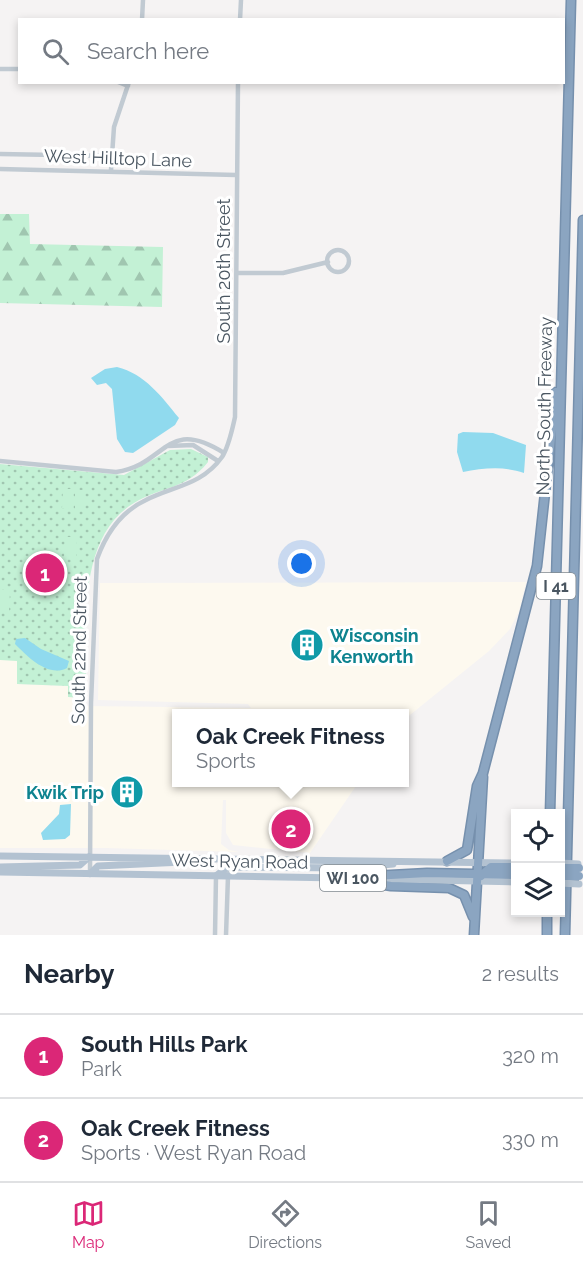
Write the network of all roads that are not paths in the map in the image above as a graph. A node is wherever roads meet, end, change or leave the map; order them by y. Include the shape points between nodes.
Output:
1 (142, 0) edge
2 (241, 0) edge
3 (570, 0) edge
4 (142, 18) edge
5 (240, 18) edge
6 (0, 69) edge
7 (18, 69) edge
8 (128, 84) edge
9 (238, 84) edge
10 (0, 154) edge
11 (111, 156) junction
12 (0, 169) edge
13 (111, 170) junction
14 (236, 175) junction
15 (583, 220) edge
16 (582, 260) edge
17 (328, 262) junction
18 (238, 273) junction
19 (583, 281) edge
20 (561, 359) junction
21 (165, 447) junction
22 (221, 457) junction
23 (0, 461) edge
24 (483, 773) junction
25 (550, 809) edge
26 (0, 856) edge
27 (89, 857) junction
28 (194, 858) junction
29 (223, 859) junction
30 (413, 861) junction
31 (447, 861) junction
32 (479, 862) junction
33 (511, 865) edge
34 (511, 865) edge
35 (0, 867) edge
36 (565, 867) edge
37 (227, 872) junction
38 (0, 873) edge
39 (581, 873) edge
40 (90, 874) junction
41 (511, 875) edge
42 (565, 875) edge
43 (216, 876) junction
44 (480, 876) junction
45 (336, 878) junction
46 (511, 881) edge
47 (565, 881) edge
48 (548, 917) edge
49 (474, 924) junction
50 (215, 935) edge
51 (226, 935) edge
52 (474, 935) edge
53 (547, 935) edge
54 (565, 935) edge

1 - 4 street
2 - 5 street
3 - 20 highway, North-South Freeway / I 41
6 - 7 street
8 - 11 street via 114,127
9 - 14 street, South 20th Street
10 - 11 street, West Hilltop Lane
11 - 13 street
12 - 13 street, West Hilltop Lane
13 - 14 street, West Hilltop Lane
14 - 18 street, South 20th Street
15 - 16 highway, North-South Freeway / I 41
16 - 19 highway
16 - 54 highway, North-South Freeway / I 41
17 - 17 street via 333,270 339,271 347,267 349,260 337,250
17 - 18 street via 283,273
18 - 22 street, South 20th Street via 235,417
20 - 24 highway via 537,566
20 - 25 highway, North-South Freeway / I 41
21 - 22 street via 192,445
21 - 22 street via 184,438 198,439
21 - 23 street via 130,470 116,472
22 - 27 street, South 22nd Street via 190,484 131,509 104,540 97,560
24 - 31 highway via 477,786 467,850
24 - 32 highway
26 - 27 main road, West Ryan Road / WI 100
27 - 28 main road, West Ryan Road / WI 100
27 - 35 main road via 80,865
27 - 40 street, South 22nd Street
28 - 29 main road, West Ryan Road / WI 100
28 - 40 main road via 144,866 98,866
29 - 30 main road, West Ryan Road / WI 100
29 - 37 street
30 - 31 main road, West Ryan Road / WI 100
30 - 37 main road via 351,868
31 - 32 main road, West Ryan Road / WI 100
32 - 33 main road, West Ryan Road / WI 100
32 - 44 highway
34 - 44 highway via 491,867
36 - 39 highway, bridge
37 - 43 main road
37 - 45 main road, West Ryan Road / WI 100
37 - 51 street
38 - 40 main road, West Ryan Road
39 - 42 highway, bridge
39 - 47 main road, bridge
40 - 43 main road, West Ryan Road
41 - 44 highway
43 - 50 street
44 - 45 highway via 427,873
44 - 46 main road
44 - 49 highway
45 - 49 highway via 459,891 470,906
48 - 53 highway
49 - 52 highway

